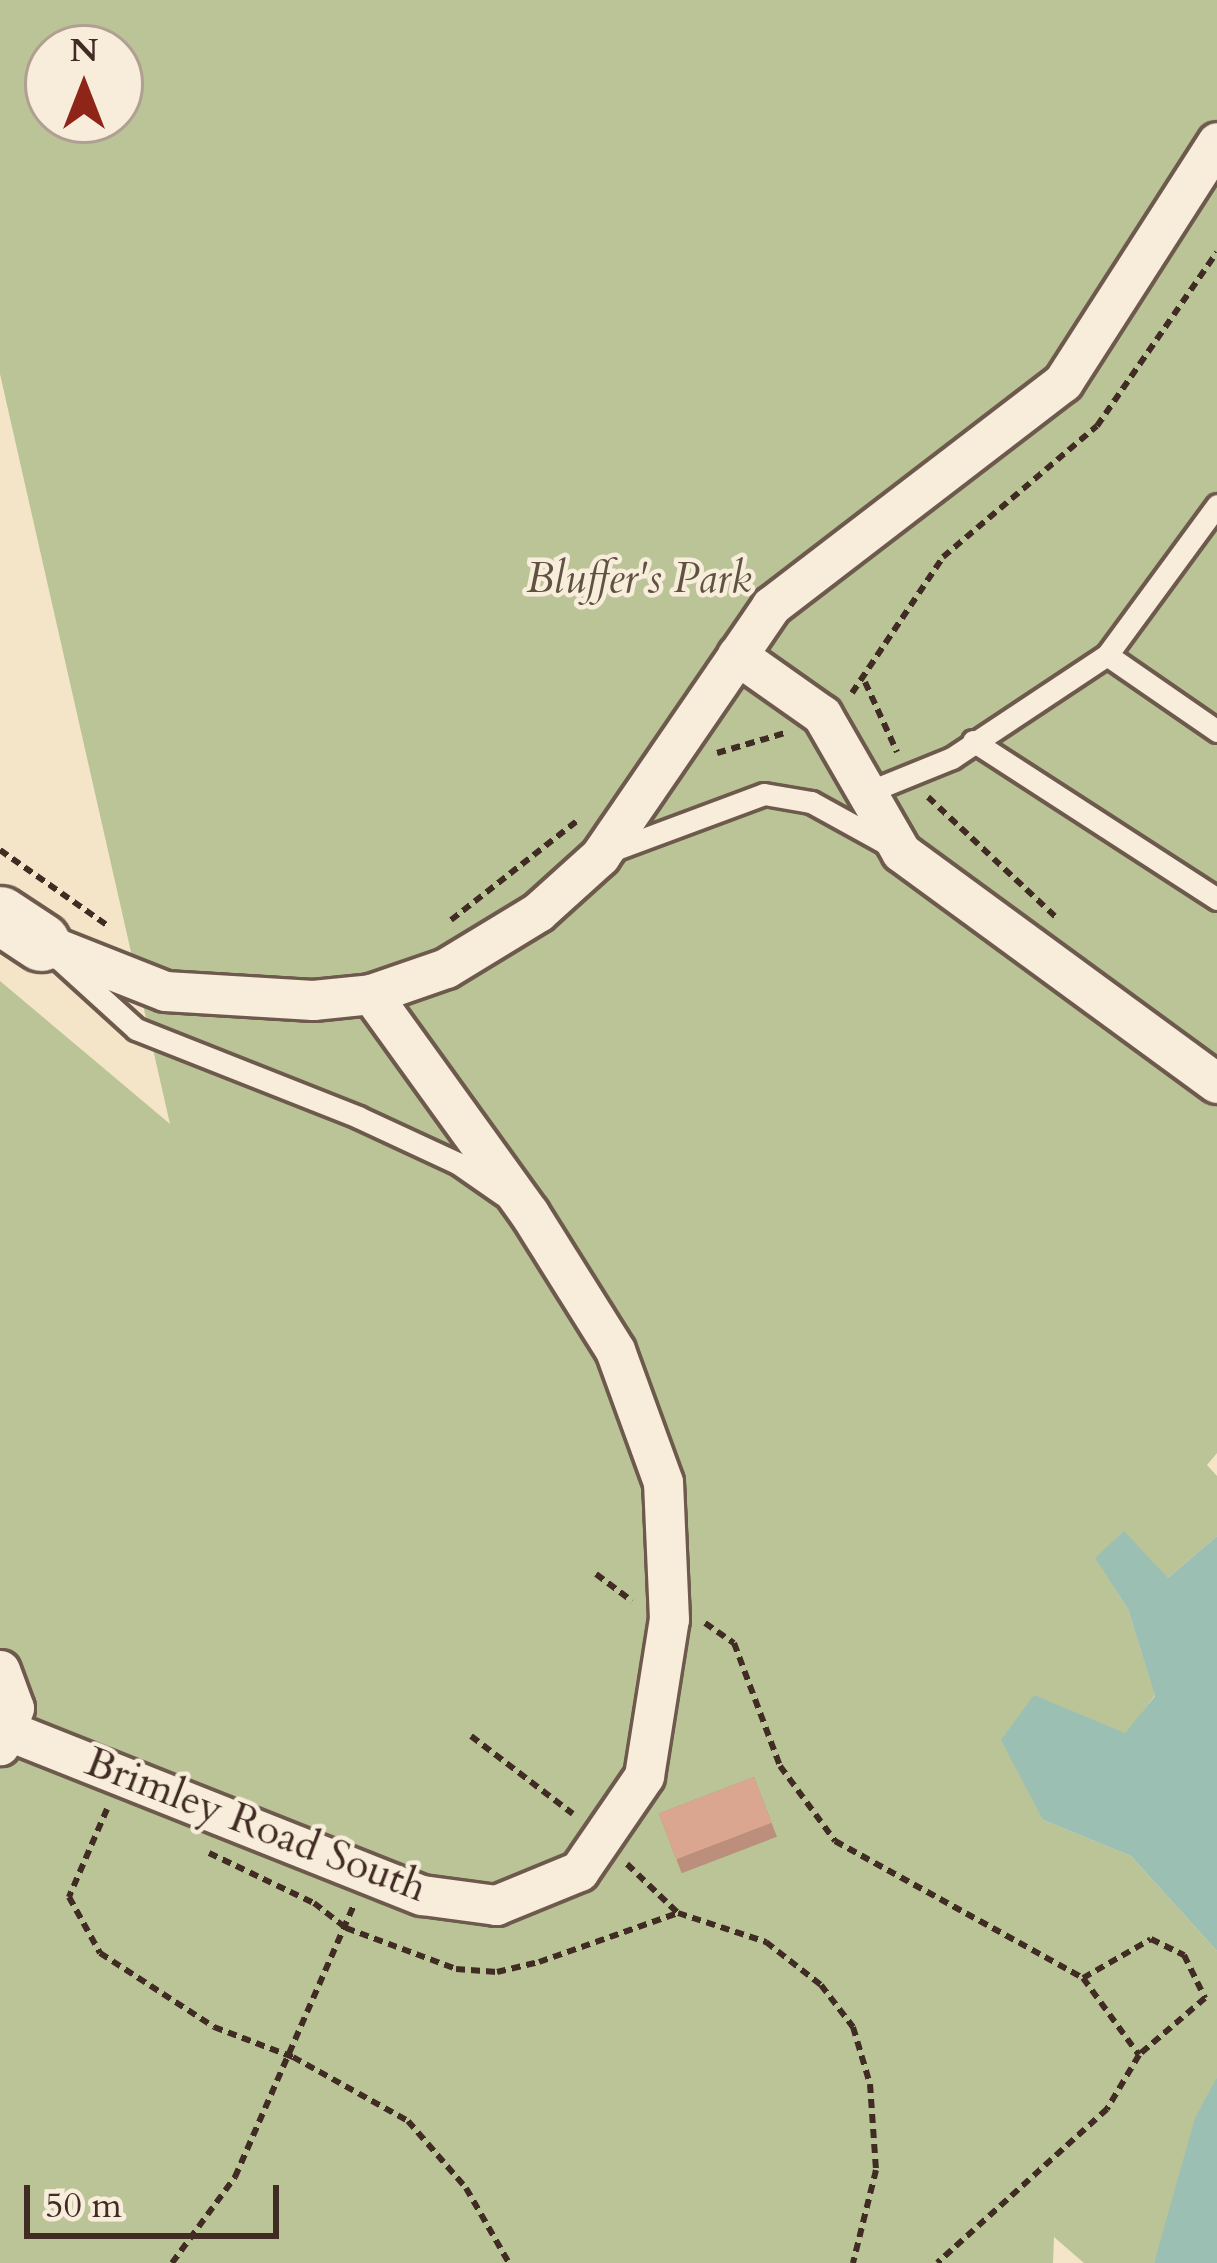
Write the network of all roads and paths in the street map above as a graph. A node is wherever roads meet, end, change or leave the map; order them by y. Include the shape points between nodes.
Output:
1 (1217, 142) edge
2 (1217, 252) edge
3 (1217, 505) edge
4 (737, 656) junction
5 (1107, 656) junction
6 (865, 681) junction
7 (842, 702) dead end
8 (802, 727) dead end
9 (1217, 730) edge
10 (973, 741) junction
11 (704, 755) dead end
12 (900, 758) dead end
13 (863, 794) junction
14 (589, 806) dead end
15 (936, 807) dead end
16 (0, 850) edge
17 (901, 852) junction
18 (600, 856) junction
19 (1217, 899) edge
20 (1063, 923) dead end
21 (443, 928) dead end
22 (20, 929) edge
23 (127, 937) dead end
24 (371, 994) junction
25 (1217, 1083) edge
26 (529, 1213) junction
27 (596, 1574) dead end
28 (647, 1609) dead end
29 (685, 1625) dead end
30 (0, 1670) edge
31 (471, 1736) dead end
32 (4, 1738) edge
33 (115, 1790) junction
34 (129, 1816) dead end
35 (578, 1819) dead end
36 (190, 1844) dead end
37 (622, 1858) dead end
38 (364, 1869) junction
39 (678, 1913) junction
40 (346, 1928) junction
41 (1083, 1978) junction
42 (1139, 2054) junction
43 (293, 2057) junction
44 (172, 2263) edge
45 (509, 2263) edge
46 (853, 2263) edge
47 (937, 2263) edge

1 - 4 street via 1063,382 1035,411 809,571 770,607
2 - 6 path via 1097,426 943,557
3 - 5 lane
4 - 13 street via 809,701
4 - 18 street
5 - 9 lane
5 - 10 lane
6 - 7 path
6 - 12 path
8 - 11 path
10 - 13 lane via 914,779
10 - 19 lane
13 - 17 street
14 - 21 path
15 - 20 path
16 - 23 path
17 - 18 lane via 811,802 764,794
17 - 25 street
18 - 24 street via 538,912 466,959
22 - 24 street via 124,980 204,998
22 - 26 lane, Brimley Road South via 136,1029 457,1162
24 - 26 street, Brimley Road South
26 - 38 street, Brimley Road South via 615,1350 663,1483 669,1619 644,1776 579,1871 496,1905 422,1894
27 - 28 path
29 - 41 path via 712,1622 734,1643 780,1766 835,1840
30 - 32 street, Brimley Road South via 12,1688
31 - 35 path
32 - 33 street, Brimley Road South
33 - 34 path
33 - 38 street, Brimley Road South
33 - 43 path via 69,1897 100,1953 214,2027
36 - 40 path via 314,1903
37 - 39 path
38 - 40 path
39 - 40 path via 497,1972 456,1969
39 - 46 path via 766,1942 821,1985 853,2027 870,2084 876,2170
40 - 43 path
41 - 42 path
41 - 42 path via 1151,1939 1184,1955 1204,1998
42 - 47 path via 1108,2109
43 - 44 path via 235,2177
43 - 45 path via 408,2121 466,2188

